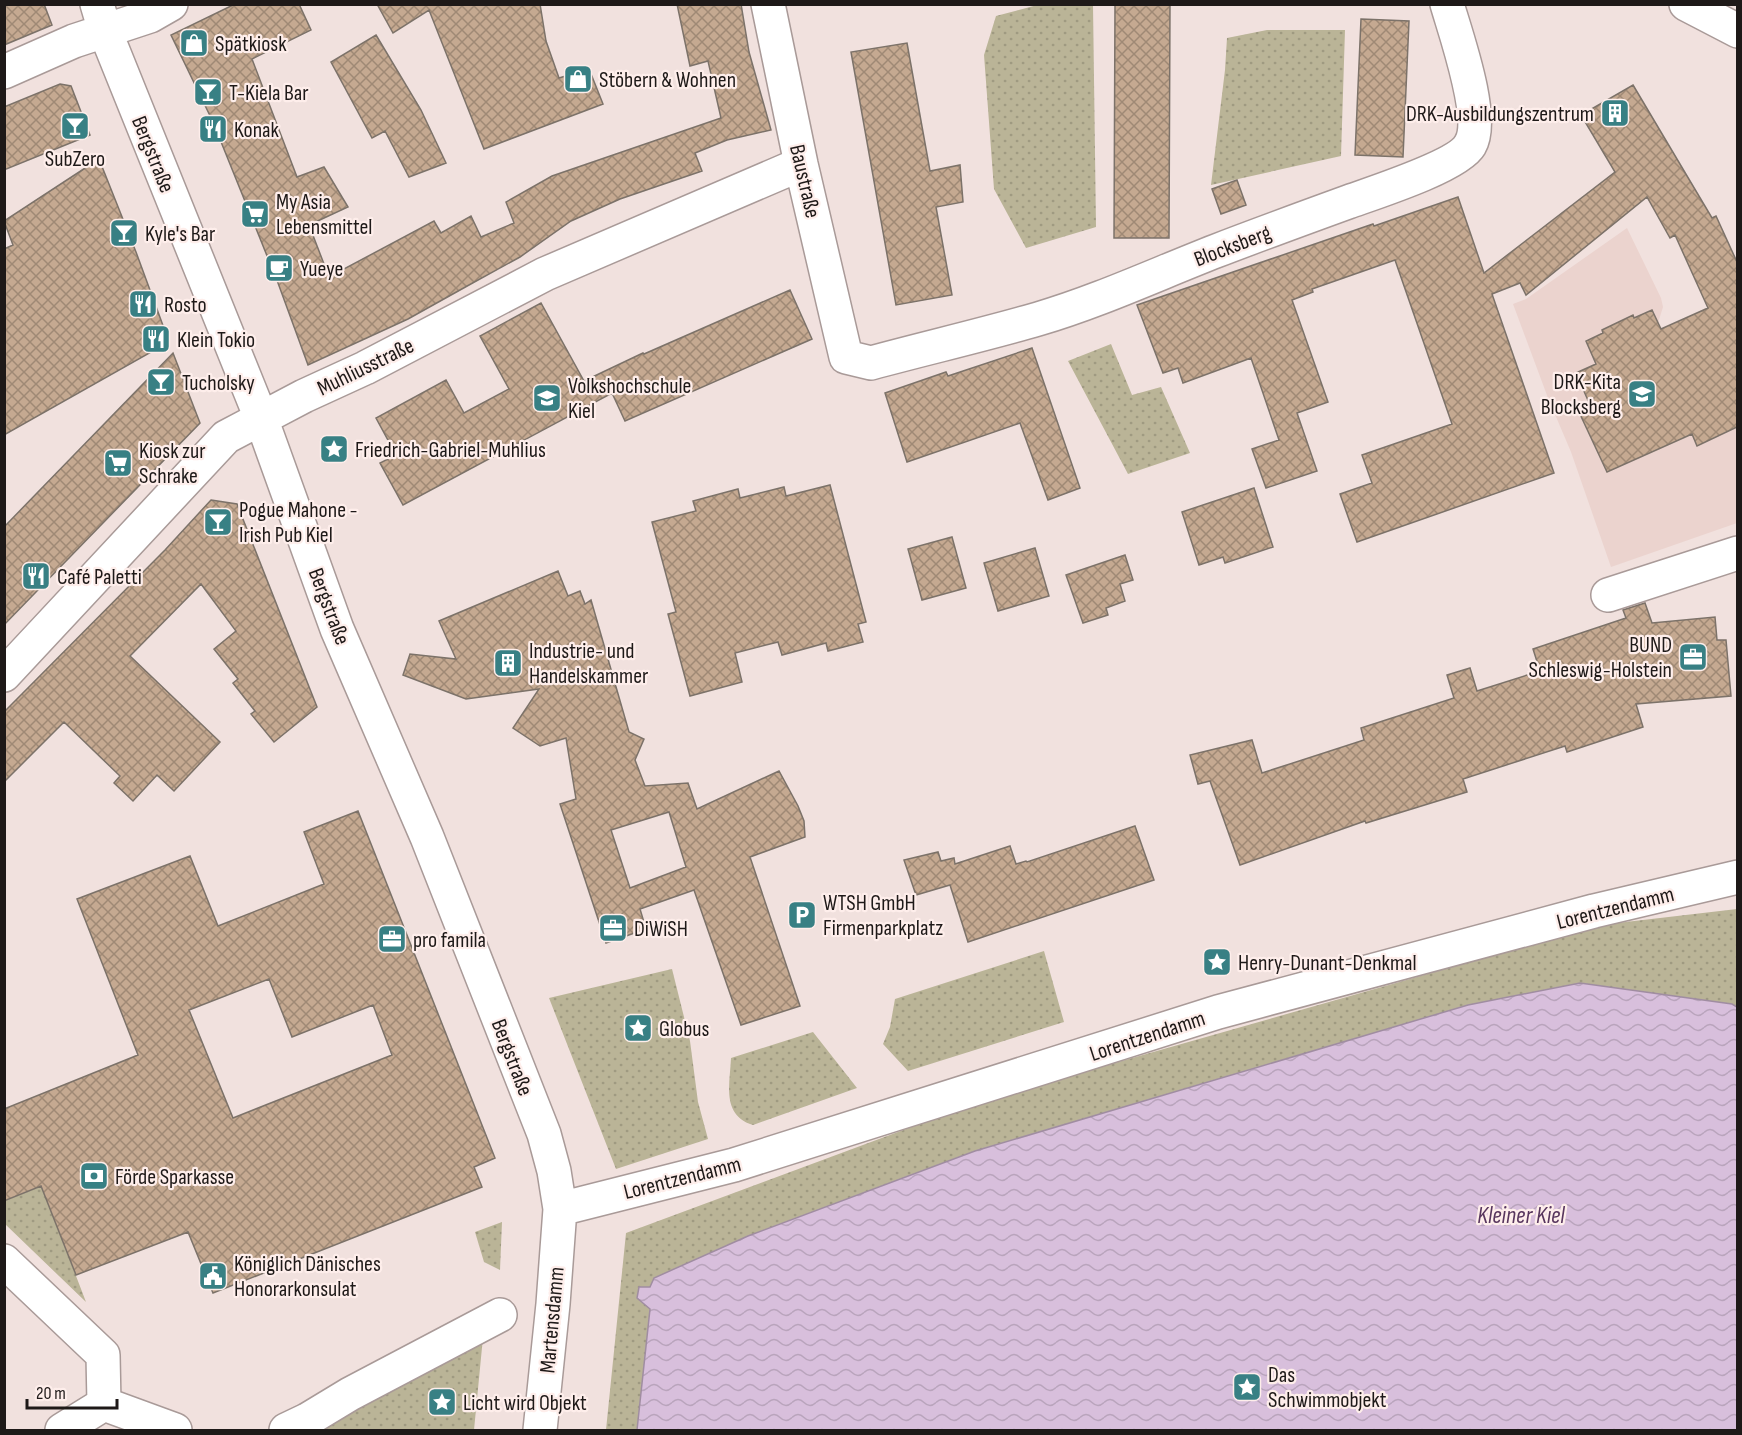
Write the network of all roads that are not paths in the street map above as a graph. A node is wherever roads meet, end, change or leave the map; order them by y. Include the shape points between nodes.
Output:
1 (171, 4) edge
2 (768, 4) edge
3 (1448, 4) edge
4 (1686, 4) edge
5 (101, 18) edge
6 (1737, 31) edge
7 (4, 72) edge
8 (801, 164) junction
9 (846, 357) joint
10 (261, 418) junction
11 (1737, 553) edge
12 (1608, 595) dead end
13 (4, 675) edge
14 (1737, 877) edge
15 (560, 1209) junction
16 (4, 1261) edge
17 (500, 1315) dead end
18 (104, 1404) junction
19 (62, 1431) edge
20 (175, 1431) edge
21 (286, 1431) edge
22 (540, 1431) edge

1 - 5 street via 150,16
2 - 8 street, Baustraße
3 - 9 street, Blocksberg via 1470,88 1475,125 1474,138 1455,159 1047,316 871,363
4 - 6 street
5 - 7 street via 74,41
5 - 10 street, Bergstraße
8 - 9 street, Baustraße
8 - 10 street, Muhliusstraße via 545,274
10 - 13 street, Muhliusstraße via 226,437
10 - 15 street, Bergstraße via 338,629 427,837 543,1134
11 - 12 street
14 - 15 street, Lorentzendamm via 1594,911 1218,1012 734,1165
15 - 22 street, Martensdamm
16 - 18 street via 103,1355
17 - 21 street
18 - 19 street
18 - 20 street

